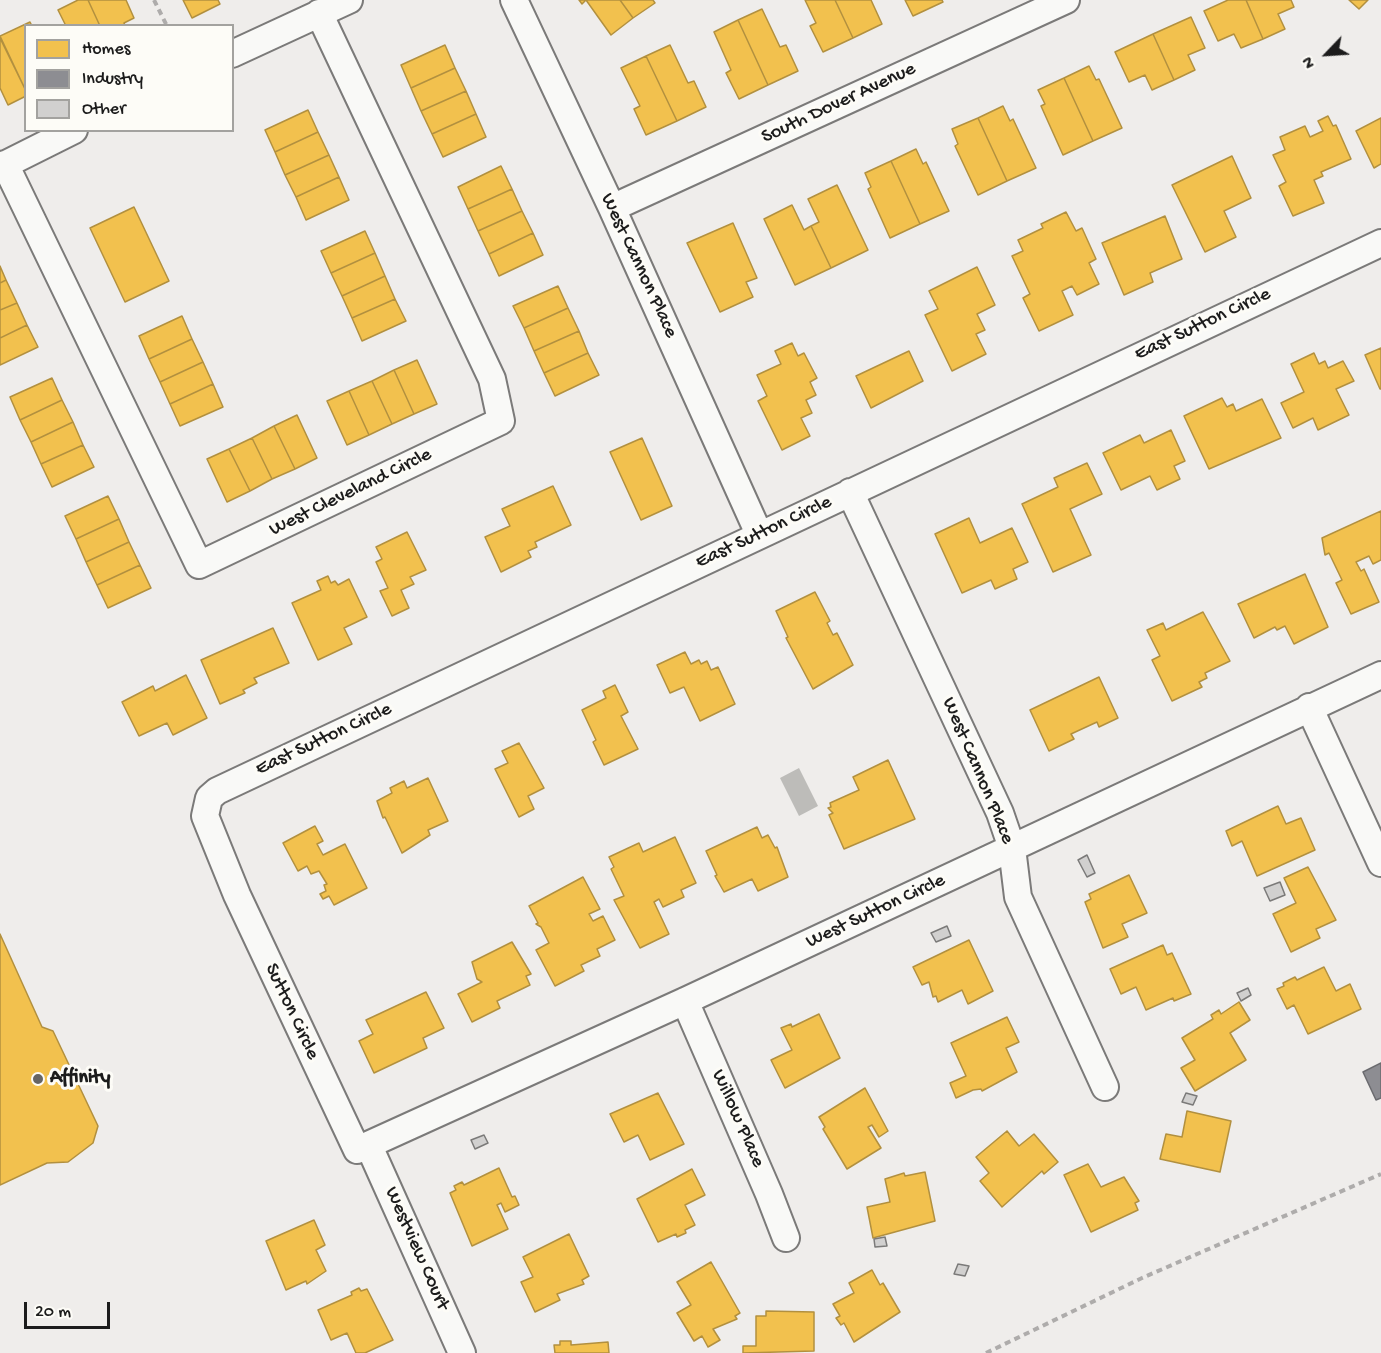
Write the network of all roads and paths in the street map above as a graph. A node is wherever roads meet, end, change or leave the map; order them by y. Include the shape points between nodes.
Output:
1 (154, 0) edge
2 (349, 0) edge
3 (514, 0) edge
4 (1066, 0) edge
5 (319, 14) junction
6 (166, 24) edge
7 (234, 53) edge
8 (70, 132) edge
9 (2, 165) edge
10 (612, 208) junction
11 (1381, 243) edge
12 (850, 492) junction
13 (759, 534) junction
14 (1381, 675) edge
15 (1309, 708) junction
16 (1012, 848) junction
17 (222, 861) joint
18 (1381, 863) edge
19 (685, 1001) junction
20 (1104, 1087) dead end
21 (369, 1146) junction
22 (1381, 1174) edge
23 (786, 1238) dead end
24 (462, 1353) edge
25 (986, 1353) edge

1 - 6 path
2 - 5 street
3 - 10 street, West Cannon Place
4 - 10 street, South Dover Avenue
5 - 7 street
5 - 9 street, West Cleveland Circle via 492,379 501,421 199,566
8 - 9 street
10 - 13 street, West Cannon Place
11 - 12 street, East Sutton Circle
12 - 13 street, East Sutton Circle
12 - 16 street, West Cannon Place via 1000,813
13 - 17 street, East Sutton Circle via 217,790 209,798 205,816
14 - 15 street, West Sutton Circle
15 - 16 street, West Sutton Circle
15 - 18 street
16 - 19 street, West Sutton Circle
16 - 20 street, West Cannon Place via 1018,897
17 - 21 street, Sutton Circle via 357,1150
19 - 21 street, West Sutton Circle
19 - 23 street, Willow Place
21 - 24 street, Westview Court
22 - 25 path via 1142,1278

